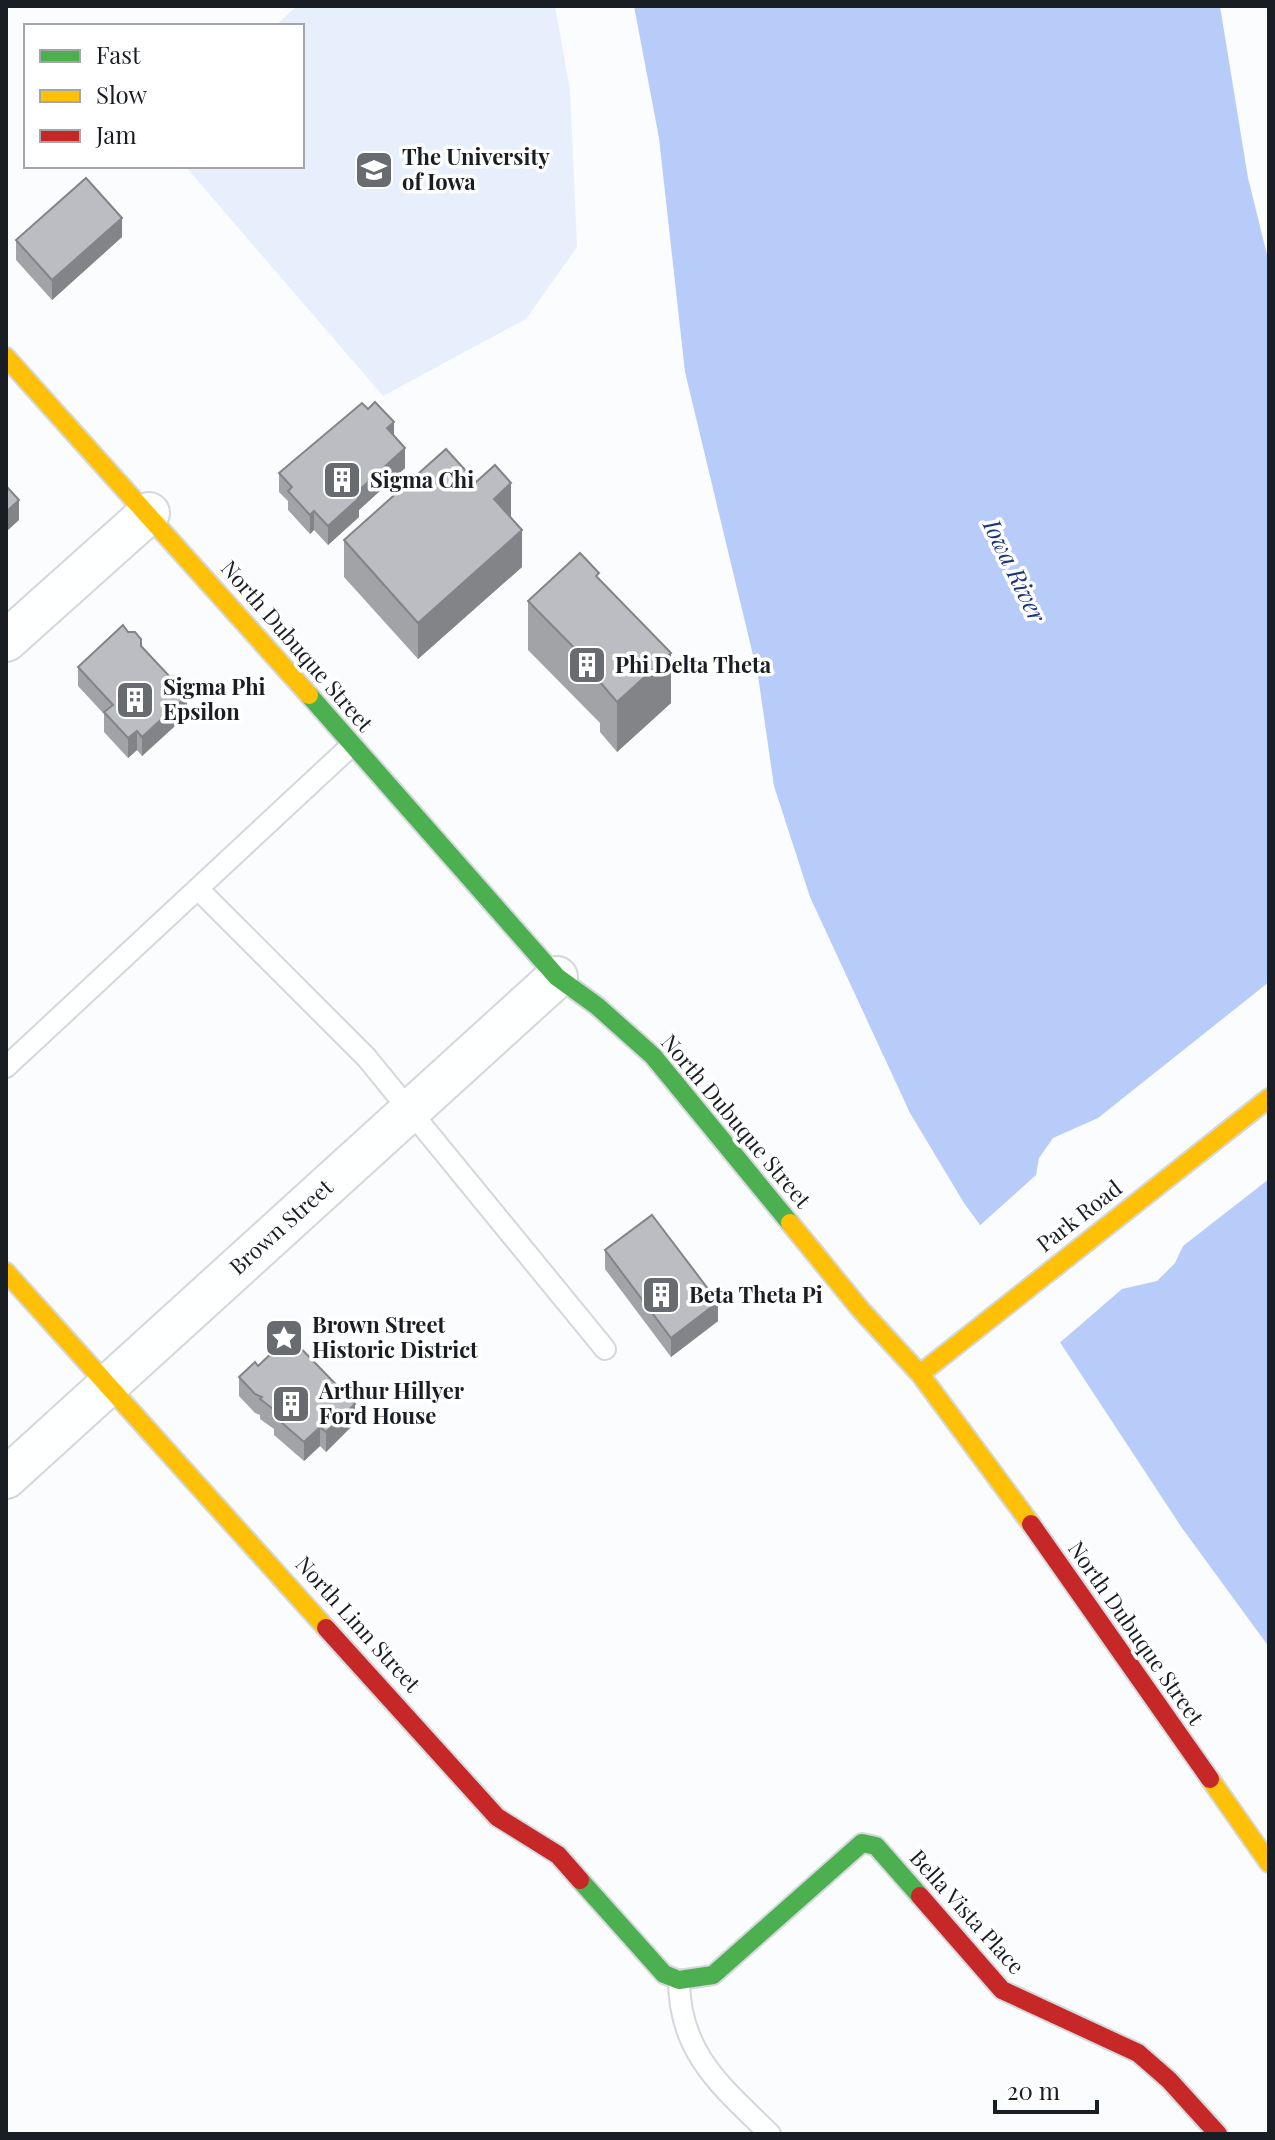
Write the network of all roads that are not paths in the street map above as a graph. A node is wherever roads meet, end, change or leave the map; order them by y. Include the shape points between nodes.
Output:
1 (6, 357) edge
2 (149, 513) junction
3 (6, 641) edge
4 (352, 745) junction
5 (199, 890) junction
6 (557, 977) junction
7 (6, 1067) edge
8 (1269, 1098) edge
9 (409, 1110) junction
10 (6, 1272) edge
11 (605, 1349) dead end
12 (920, 1374) junction
13 (110, 1384) junction
14 (6, 1478) edge
15 (1269, 1863) edge
16 (686, 1980) junction
17 (770, 2134) edge
18 (1218, 2134) edge

1 - 2 main road, North Dubuque Street
2 - 3 street
2 - 4 main road, North Dubuque Street
4 - 5 lane
4 - 6 main road, North Dubuque Street
5 - 7 lane
5 - 9 lane via 366,1057
6 - 9 street, Brown Street
6 - 12 main road, North Dubuque Street via 653,1056 861,1310
8 - 12 main road, Park Road
9 - 11 lane
9 - 13 street, Brown Street
10 - 13 main road, North Linn Street
12 - 15 main road, North Dubuque Street
13 - 14 street, Brown Street
13 - 16 main road, North Linn Street via 497,1817 558,1855 664,1974
16 - 17 lane via 679,2003 695,2053
16 - 18 main road, Bella Vista Place via 713,1975 862,1843 876,1846 1002,1990 1141,2055

